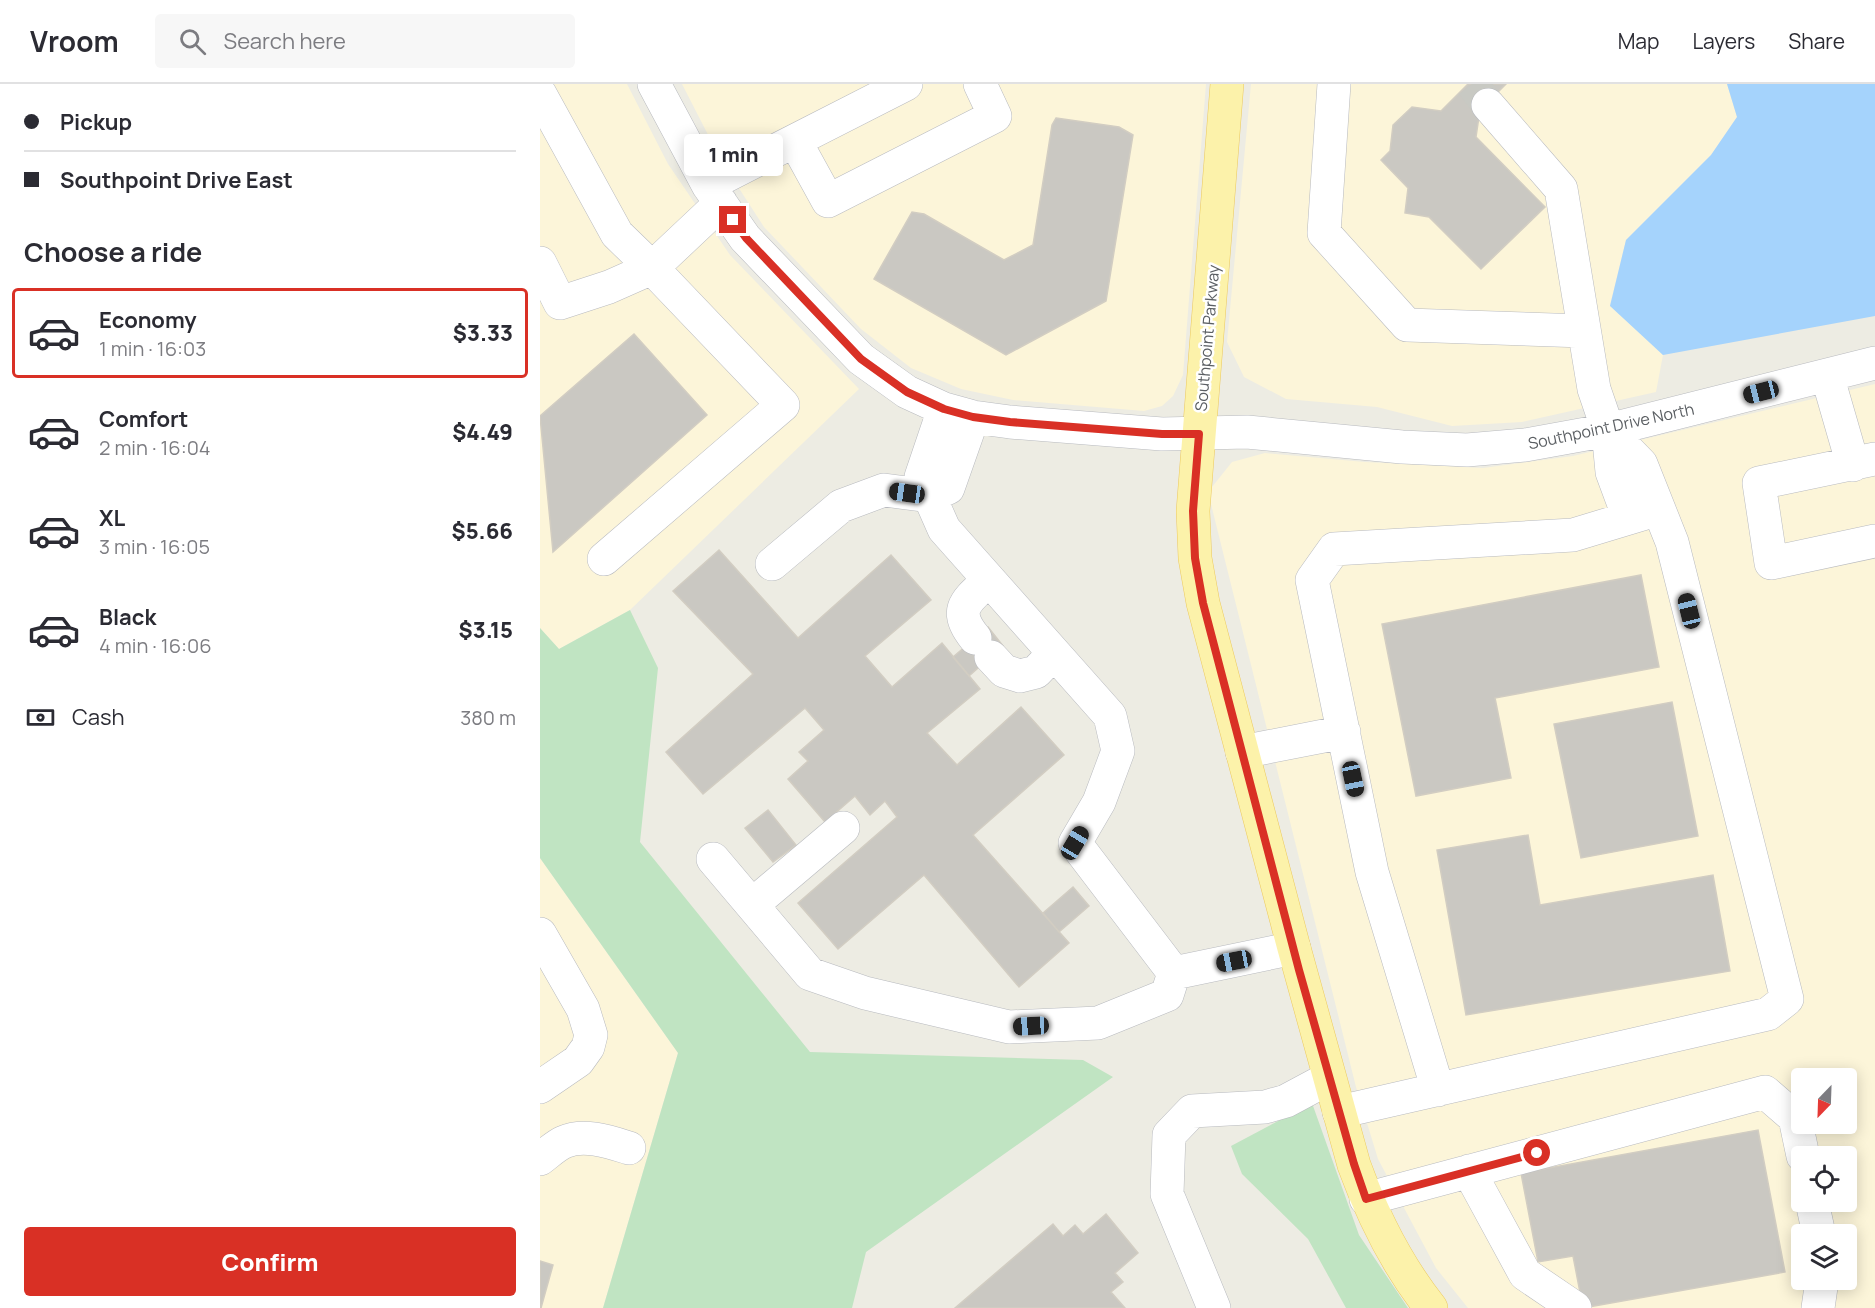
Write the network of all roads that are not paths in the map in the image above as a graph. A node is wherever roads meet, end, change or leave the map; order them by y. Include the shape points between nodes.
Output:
1 (654, 84) edge
2 (906, 84) edge
3 (980, 84) edge
4 (1227, 84) edge
5 (1334, 84) edge
6 (540, 94) edge
7 (1488, 105) tunnel mouth
8 (795, 141) junction
9 (714, 194) junction
10 (540, 263) edge
11 (652, 268) junction
12 (1584, 331) junction
13 (1875, 363) edge
14 (1827, 375) junction
15 (959, 413) junction
16 (1608, 430) junction
17 (1199, 434) junction
18 (1864, 462) edge
19 (930, 496) junction
20 (1644, 513) junction
21 (1874, 545) edge
22 (604, 560) dead end
23 (772, 564) dead end
24 (989, 580) junction
25 (1054, 653) junction
26 (1344, 732) junction
27 (1242, 752) junction
28 (843, 828) dead end
29 (713, 860) dead end
30 (752, 905) junction
31 (540, 934) edge
32 (1294, 948) junction
33 (1173, 973) junction
34 (1329, 1078) junction
35 (540, 1086) edge
36 (1438, 1090) junction
37 (1339, 1112) junction
38 (1801, 1146) edge
39 (629, 1148) dead end
40 (540, 1159) edge
41 (1469, 1171) junction
42 (1366, 1199) junction
43 (1214, 1308) edge
44 (1431, 1308) edge
45 (1575, 1308) edge

1 - 9 street, Southpoint Drive North
2 - 8 street
3 - 8 street via 995,116 828,201
4 - 17 main road, Southpoint Parkway
5 - 12 street via 1324,233 1407,325
6 - 11 street via 617,234
7 - 12 street via 1561,189
8 - 9 street
9 - 11 street
9 - 15 street, Southpoint Drive North via 746,238 861,359 907,392
10 - 11 street via 560,303
11 - 22 street via 783,405
12 - 16 street via 1594,389
13 - 14 street, Southpoint Drive North
14 - 16 street, Southpoint Drive North
14 - 18 street
15 - 17 street, Southpoint Drive North via 1010,422
15 - 19 street via 948,488
16 - 17 street, Southpoint Drive North via 1525,445 1467,450 1247,432
16 - 20 street via 1641,464
17 - 27 main road, Southpoint Parkway via 1193,511 1195,558
18 - 21 street via 1758,483 1772,563
19 - 23 street via 884,490 841,506
19 - 24 street via 944,529
20 - 26 street via 1573,535 1334,549 1312,580
20 - 36 street via 1672,542 1787,999 1768,1014
24 - 25 street
24 - 25 street via 970,597 962,613 965,625 983,648 1004,671 1020,675 1036,672
25 - 33 street via 1110,716 1118,751 1099,802 1075,843
26 - 27 street
26 - 36 street via 1372,872
27 - 32 main road, Southpoint Parkway
28 - 30 street
29 - 30 street
30 - 33 street via 810,974 865,993 1009,1027 1098,1023 1167,995
31 - 35 street via 583,1009 591,1035 578,1061
32 - 33 street
32 - 34 main road, Southpoint Parkway
34 - 37 main road, Southpoint Parkway
34 - 43 street via 1286,1101 1264,1107 1192,1111 1169,1135 1167,1194
36 - 37 street
37 - 42 main road, Southpoint Parkway
38 - 41 street via 1795,1118 1765,1092
39 - 40 street via 603,1140 575,1140 564,1142
41 - 42 street
41 - 45 street via 1525,1274
42 - 44 main road, Southpoint Parkway via 1390,1250

